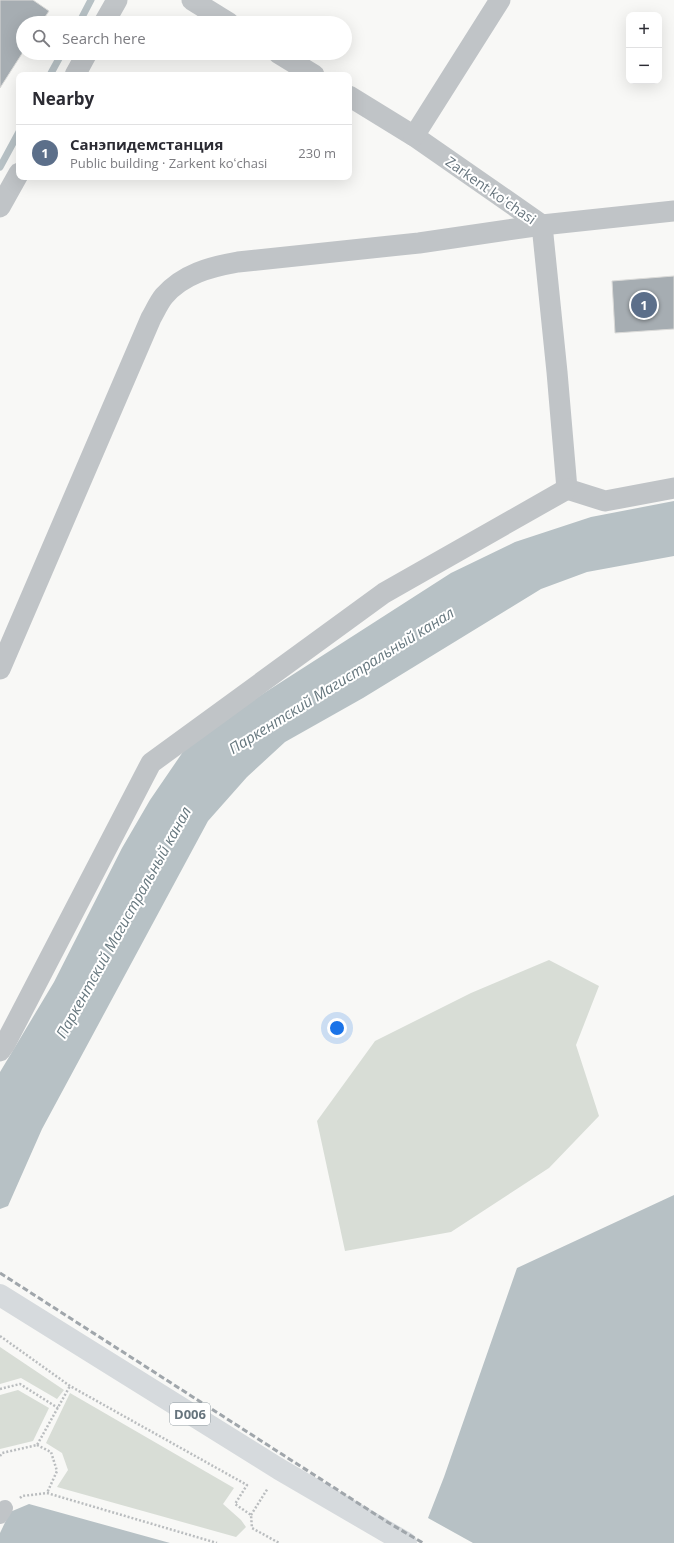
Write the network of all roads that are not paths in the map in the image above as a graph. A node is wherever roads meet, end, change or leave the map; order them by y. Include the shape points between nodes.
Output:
1 (117, 0) edge
2 (192, 0) edge
3 (500, 0) edge
4 (108, 16) edge
5 (218, 16) edge
6 (83, 60) edge
7 (289, 60) edge
8 (76, 72) edge
9 (309, 72) edge
10 (352, 98) edge
11 (414, 136) junction
12 (16, 178) edge
13 (0, 207) edge
14 (674, 211) edge
15 (542, 225) junction
16 (674, 488) edge
17 (567, 489) junction
18 (0, 669) edge
19 (0, 1051) edge
20 (0, 1295) edge
21 (0, 1313) edge
22 (378, 1538) edge
23 (406, 1543) edge

1 - 4 street
2 - 5 street
3 - 11 street
6 - 8 street
7 - 9 street
10 - 11 street, Zarkent koʻchasi
11 - 15 street, Zarkent koʻchasi
12 - 13 street
14 - 15 street, Zarkent koʻchasi
15 - 17 street
15 - 18 street via 419,243 238,262 210,268 185,278 163,297 151,318
16 - 17 street via 605,501
17 - 19 street via 384,593 151,763
20 - 22 main road, D006 via 279,1469
21 - 22 main road, D006 via 272,1481
22 - 23 main road, D006

